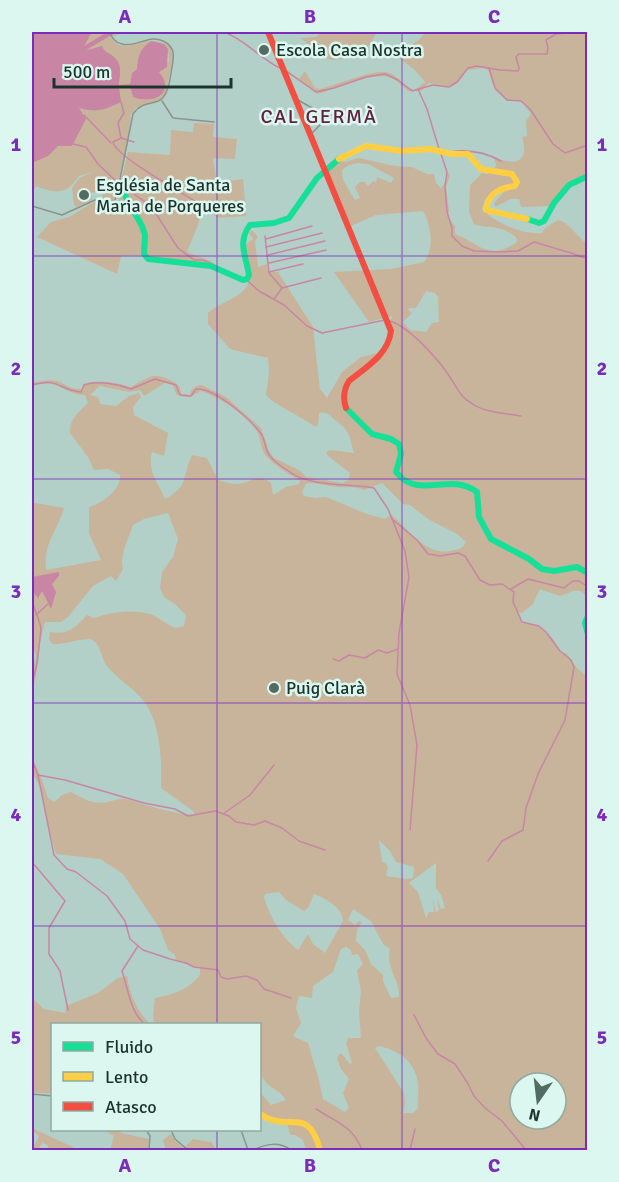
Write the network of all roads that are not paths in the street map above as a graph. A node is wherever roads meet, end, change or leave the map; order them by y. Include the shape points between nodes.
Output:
1 (109, 32) edge
2 (268, 32) edge
3 (165, 98) junction
4 (161, 100) junction
5 (296, 100) junction
6 (166, 107) junction
7 (337, 112) dead end
8 (328, 117) junction
9 (214, 122) dead end
10 (310, 135) junction
11 (325, 170) junction
12 (588, 176) edge
13 (118, 187) junction
14 (32, 206) edge
15 (588, 573) edge
16 (588, 616) edge
17 (588, 634) edge
18 (32, 1094) edge
19 (51, 1096) edge
20 (261, 1115) edge
21 (147, 1131) edge
22 (172, 1131) edge
23 (241, 1131) edge
24 (149, 1150) edge
25 (188, 1150) edge
26 (248, 1150) edge
27 (253, 1150) edge
28 (291, 1150) edge
29 (320, 1150) edge

1 - 3 street via 124,45 156,38 170,45 174,54
2 - 5 street
3 - 4 street
3 - 6 street
4 - 6 street
4 - 13 street via 135,111
5 - 8 street
5 - 10 street
6 - 9 street via 173,118
7 - 8 street
8 - 10 street
10 - 11 street
11 - 12 street via 348,153 369,146 465,153 481,169 516,178 515,186 500,188 487,202 486,210 539,223 569,185
11 - 13 street via 293,216 247,228 242,247 249,275 243,280 211,266 148,260 142,226
11 - 15 street via 392,332 382,354 349,381 344,394 346,409 372,435 399,444 401,454 396,472 404,483 466,483 479,499 479,517 491,539 542,569 577,567
13 - 14 street via 111,205 95,200 65,215
16 - 17 street
18 - 19 street
20 - 29 street via 271,1122 311,1126
21 - 24 street
22 - 25 street
23 - 26 street
27 - 28 street via 280,1144

